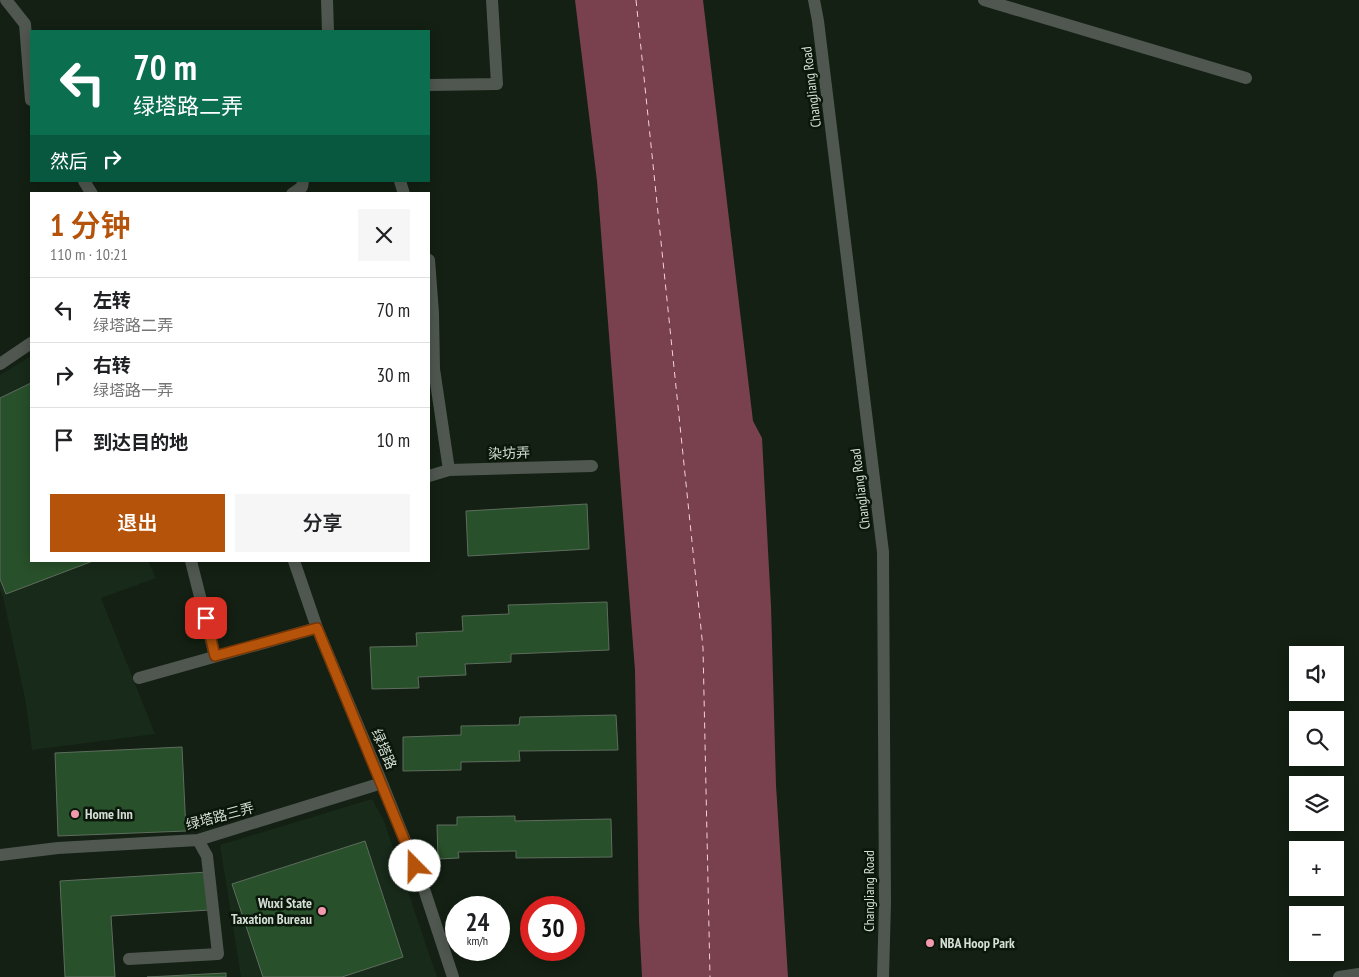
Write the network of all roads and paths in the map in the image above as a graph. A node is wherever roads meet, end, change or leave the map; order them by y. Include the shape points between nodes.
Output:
1 (6, 0) edge
2 (327, 0) edge
3 (492, 0) edge
4 (814, 0) edge
5 (984, 0) edge
6 (328, 30) edge
7 (1246, 78) dead end
8 (430, 85) edge
9 (30, 89) edge
10 (430, 277) edge
11 (30, 344) edge
12 (0, 364) edge
13 (592, 466) dead end
14 (449, 470) junction
15 (430, 476) edge
16 (191, 562) edge
17 (294, 562) edge
18 (317, 628) junction
19 (215, 656) junction
20 (139, 678) dead end
21 (382, 783) junction
22 (198, 840) junction
23 (0, 855) edge
24 (130, 958) dead end
25 (1359, 974) edge
26 (453, 977) edge
27 (884, 977) edge
28 (1338, 977) edge

1 - 9 street via 24,24
2 - 6 street
3 - 8 street via 496,84
4 - 27 street, ChangJiang Road via 883,552
5 - 7 street
10 - 14 street via 434,369
11 - 12 street
13 - 14 street, 染坊弄
14 - 15 street, 染坊弄
16 - 19 street
17 - 18 street, 绿塔路
18 - 19 street
18 - 21 street, 绿塔路
19 - 20 street
21 - 22 street, 绿塔路三弄
21 - 26 street, 绿塔路 via 422,883
22 - 23 street, 绿塔路三弄 via 58,848
22 - 24 street via 207,856 218,954
25 - 28 street

